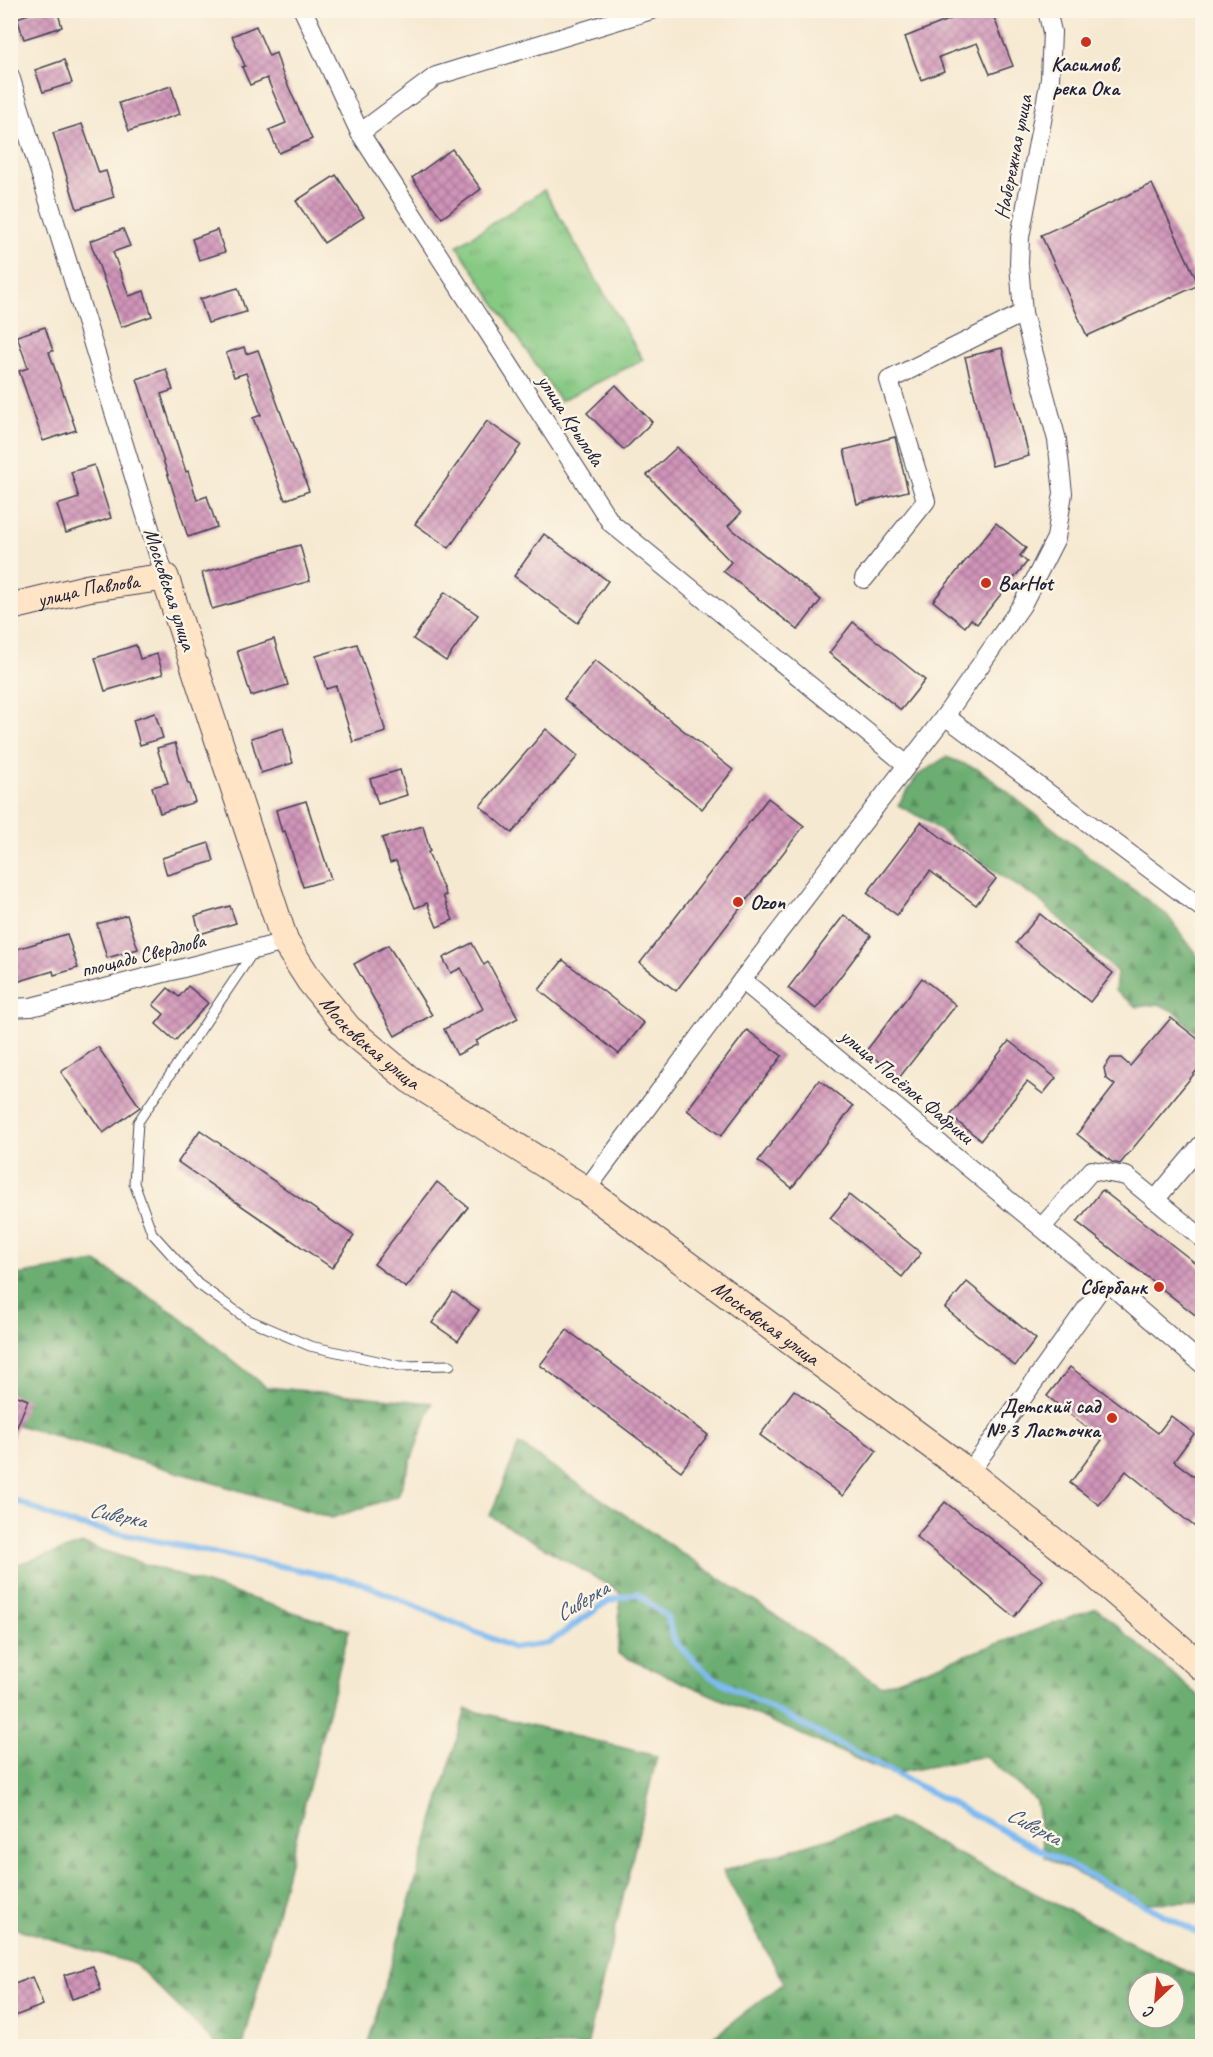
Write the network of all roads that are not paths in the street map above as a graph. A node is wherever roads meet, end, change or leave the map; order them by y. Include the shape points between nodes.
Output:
1 (303, 10) edge
2 (652, 10) edge
3 (1047, 10) edge
4 (10, 76) edge
5 (360, 133) junction
6 (1023, 313) junction
7 (165, 577) junction
8 (864, 579) dead end
9 (10, 607) edge
10 (945, 716) junction
11 (907, 765) junction
12 (1203, 908) edge
13 (285, 942) junction
14 (255, 950) junction
15 (742, 980) junction
16 (10, 1008) edge
17 (1203, 1144) edge
18 (586, 1190) junction
19 (1155, 1200) junction
20 (1042, 1227) junction
21 (1203, 1238) edge
22 (1106, 1281) junction
23 (1203, 1364) edge
24 (450, 1365) dead end
25 (969, 1473) junction
26 (1203, 1667) edge

1 - 5 street, улица Крылова
2 - 5 street via 436,76
3 - 6 street, Набережная улица via 1052,32 1050,79 1020,237
4 - 7 street, Московская улица
5 - 11 street, улица Крылова via 611,523
6 - 8 street via 890,380 926,501
6 - 10 street via 1057,440 1063,493 1056,538 1022,605
7 - 9 main road, улица Павлова via 88,588
7 - 13 main road, Московская улица
10 - 11 street
10 - 12 street
11 - 15 street
13 - 14 street, площадь Свердлова
13 - 18 main road, Московская улица via 348,1028 409,1079
14 - 16 street, площадь Свердлова via 31,1007
14 - 24 lane via 138,1122 134,1183 152,1233 198,1284 248,1319 268,1328 310,1346 400,1366
15 - 18 street
15 - 20 street, улица Посёлок Фабрики
17 - 19 street
18 - 25 main road, Московская улица
19 - 20 street via 1126,1176 1092,1170
19 - 21 street
20 - 22 street, улица Посёлок Фабрики
22 - 23 street, улица Посёлок Фабрики
22 - 25 street
25 - 26 main road, Московская улица

